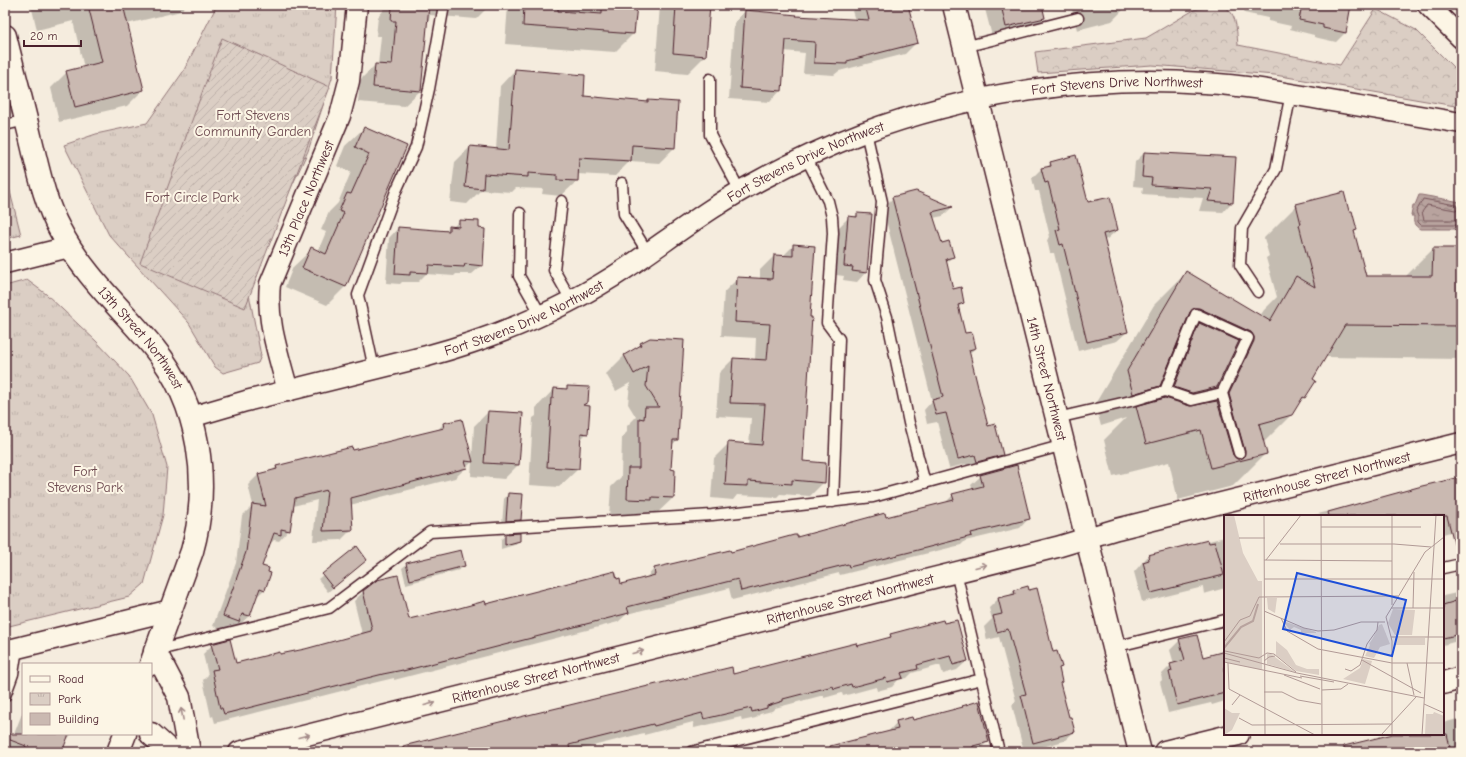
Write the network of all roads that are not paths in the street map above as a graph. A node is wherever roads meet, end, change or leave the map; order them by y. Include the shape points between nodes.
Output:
1 (357, 5) edge
2 (444, 5) edge
3 (954, 5) edge
4 (1428, 5) edge
5 (1078, 18) dead end
6 (5, 36) edge
7 (1461, 38) edge
8 (964, 47) junction
9 (710, 79) dead end
10 (1291, 93) junction
11 (978, 99) junction
12 (26, 120) junction
13 (1461, 122) edge
14 (5, 125) edge
15 (866, 132) junction
16 (806, 157) junction
17 (622, 183) dead end
18 (740, 191) junction
19 (562, 201) dead end
20 (520, 213) dead end
21 (69, 247) junction
22 (648, 253) junction
23 (5, 263) edge
24 (1258, 292) dead end
25 (571, 300) junction
26 (541, 315) junction
27 (374, 369) junction
28 (1165, 390) junction
29 (288, 391) junction
30 (1222, 393) junction
31 (191, 417) junction
32 (1057, 418) junction
33 (1461, 443) edge
34 (1064, 446) junction
35 (1238, 453) dead end
36 (925, 483) junction
37 (833, 502) junction
38 (1087, 538) junction
39 (1461, 564) edge
40 (1444, 568) edge
41 (956, 572) junction
42 (171, 610) junction
43 (1224, 620) edge
44 (1114, 647) junction
45 (11, 649) edge
46 (153, 657) edge
47 (1461, 678) edge
48 (982, 679) junction
49 (1444, 683) edge
50 (5, 696) edge
51 (125, 735) edge
52 (152, 735) edge
53 (1234, 735) edge
54 (118, 752) edge
55 (171, 752) edge
56 (189, 752) edge
57 (239, 752) edge
58 (691, 752) edge
59 (999, 752) edge
60 (1140, 752) edge
61 (1165, 752) edge

1 - 29 street, 13th Place Northwest via 349,81 340,116 270,284 269,314
2 - 27 lane via 416,147 396,191 358,295
3 - 8 street, 14th Street Northwest
4 - 7 street
5 - 8 lane
6 - 12 street, 13th Street Northwest
8 - 11 street, 14th Street Northwest
9 - 18 lane via 710,135
10 - 11 street, Fort Stevens Drive Northwest via 1205,83 1136,82 1055,87
10 - 13 street, Fort Stevens Drive Northwest
10 - 24 lane via 1276,169 1242,228 1240,265
11 - 15 street, Fort Stevens Drive Northwest
11 - 32 street, 14th Street Northwest
12 - 14 lane
12 - 21 street, 13th Street Northwest via 47,202
15 - 16 street, Fort Stevens Drive Northwest
15 - 36 lane via 882,202 875,280 888,318 909,423
16 - 18 street, Fort Stevens Drive Northwest
16 - 37 lane via 828,201 832,217 827,323 839,339
17 - 22 lane via 624,214
18 - 22 street, Fort Stevens Drive Northwest
19 - 25 lane via 554,270
20 - 26 lane via 519,276
21 - 23 street
21 - 31 street, 13th Street Northwest via 97,284 159,355 178,384
22 - 25 street, Fort Stevens Drive Northwest
25 - 26 street, Fort Stevens Drive Northwest
26 - 27 street, Fort Stevens Drive Northwest via 451,350
27 - 29 street, Fort Stevens Drive Northwest
28 - 30 lane via 1192,400
28 - 30 lane via 1196,314 1248,338
28 - 32 lane via 1135,400
29 - 31 street, Fort Stevens Drive Northwest
30 - 35 lane
31 - 42 street, 13th Street Northwest via 202,479 200,515 192,551
32 - 34 street, 14th Street Northwest
33 - 38 street, Rittenhouse Street Northwest
34 - 36 lane
34 - 38 street, 14th Street Northwest
36 - 37 lane via 872,497
37 - 46 lane via 712,515 430,532 329,608
41 -> 38 street, Rittenhouse Street Northwest
38 - 44 street, 14th Street Northwest
39 - 40 lane
41 - 48 lane
57 -> 41 street, Rittenhouse Street Northwest
42 - 45 street
42 - 46 street, 13th Street Northwest
43 - 44 lane
44 - 60 street, 14th Street Northwest
45 - 50 lane via 13,674
56 -> 46 street via 179,697
47 - 49 street
48 - 58 lane
48 - 59 lane
51 - 54 street
52 - 55 street
53 - 61 street

